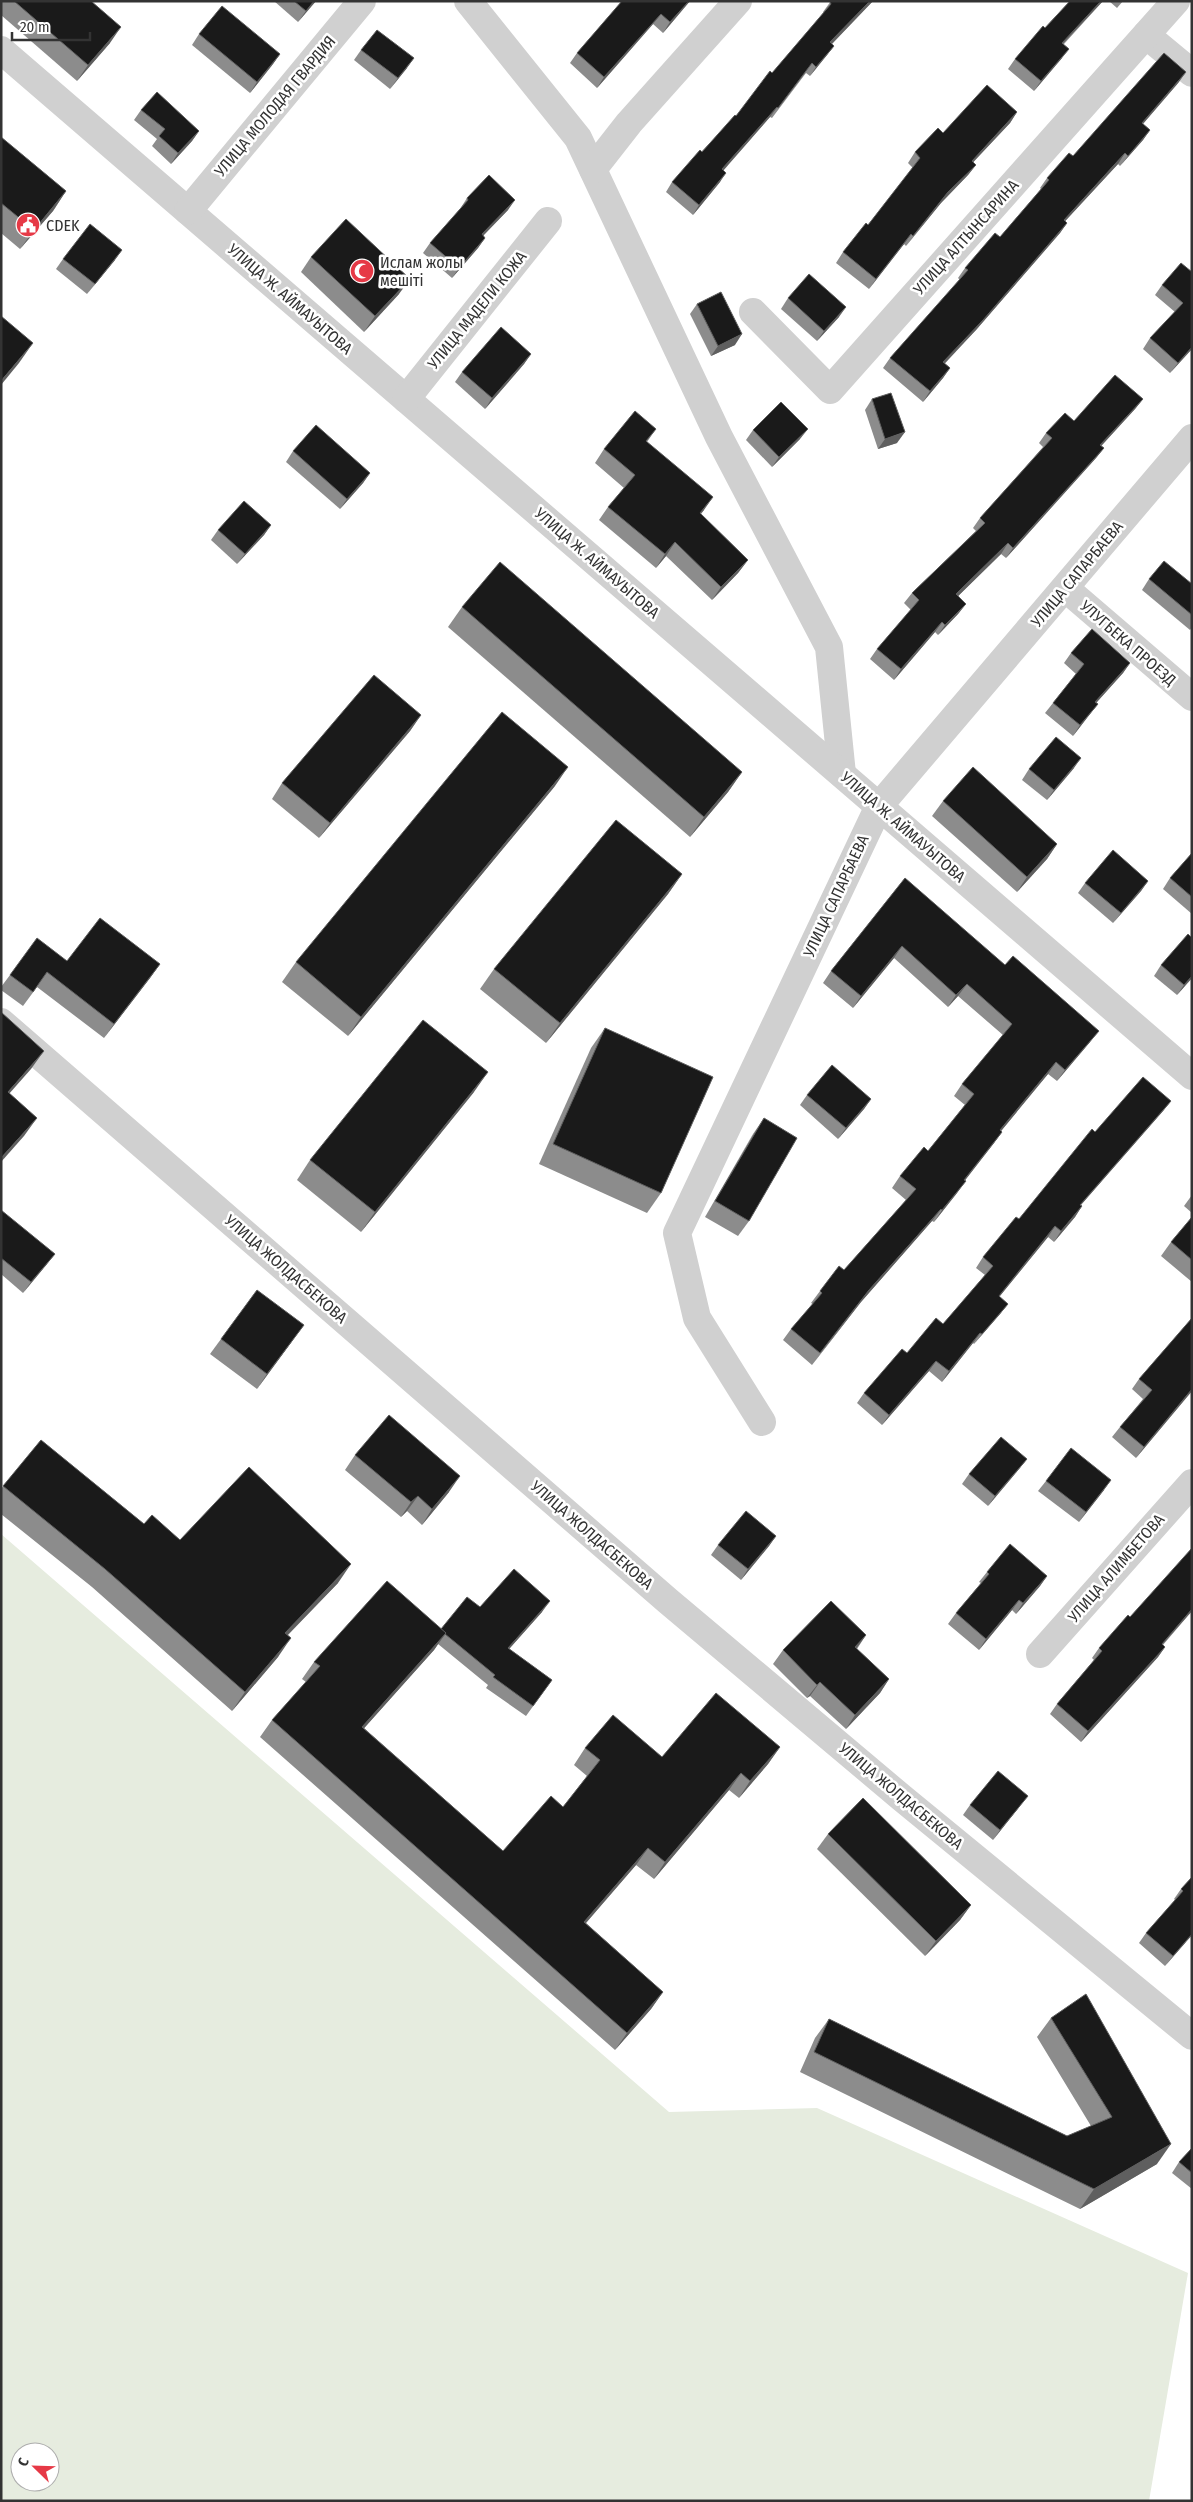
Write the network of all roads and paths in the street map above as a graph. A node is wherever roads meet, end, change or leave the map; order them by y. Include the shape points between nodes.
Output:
1 (362, 1) edge
2 (468, 1) edge
3 (1176, 1) edge
4 (728, 5) edge
5 (1146, 34) junction
6 (1, 50) edge
7 (1192, 73) edge
8 (592, 168) junction
9 (188, 211) junction
10 (548, 221) dead end
11 (753, 312) dead end
12 (406, 399) junction
13 (1192, 438) edge
14 (1065, 588) junction
15 (1192, 697) edge
16 (842, 774) junction
17 (879, 806) junction
18 (1, 1022) edge
19 (1192, 1076) edge
20 (762, 1422) dead end
21 (1192, 1483) edge
22 (1040, 1654) dead end
23 (1192, 2036) edge

1 - 9 street, УЛИЦА МОЛОДАЯ ГВАРДИЯ
2 - 8 street via 578,138
3 - 5 street, УЛИЦА АЛТЫНСАРИНА
4 - 8 street
5 - 7 street
5 - 11 street, УЛИЦА АЛТЫНСАРИНА via 830,390
6 - 9 street, УЛИЦА Ж. АЙМАУЫТОВА
8 - 16 street via 719,437 829,647
9 - 12 street, УЛИЦА Ж. АЙМАУЫТОВА
10 - 12 street, УЛИЦА МАДЕЛИ КОЖА
12 - 16 street, УЛИЦА Ж. АЙМАУЫТОВА
13 - 14 street, УЛИЦА САПАРБАЕВА
14 - 15 street, УЛУГБЕКА ПРОЕЗД
14 - 17 street, УЛИЦА САПАРБАЕВА
16 - 17 street, УЛИЦА Ж. АЙМАУЫТОВА
17 - 19 street, УЛИЦА Ж. АЙМАУЫТОВА
17 - 20 street, УЛИЦА САПАРБАЕВА via 677,1233 697,1318
18 - 23 street, УЛИЦА ЖОЛДАСБЕКОВА via 668,1601
21 - 22 street, УЛИЦА АЛИМБЕТОВА

